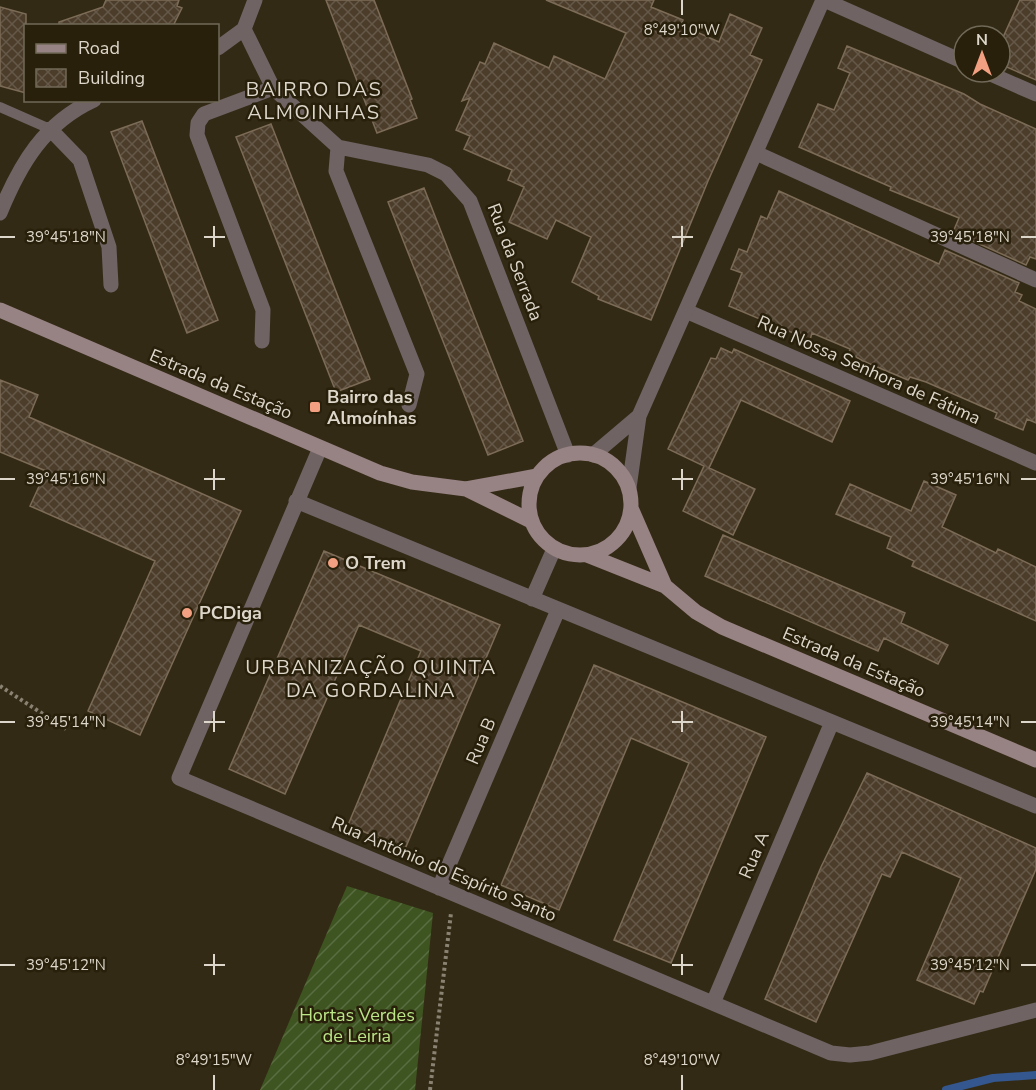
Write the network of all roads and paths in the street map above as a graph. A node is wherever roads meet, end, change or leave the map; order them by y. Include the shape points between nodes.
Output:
1 (824, 0) edge
2 (253, 5) edge
3 (244, 29) junction
4 (219, 47) edge
5 (952, 57) edge
6 (1012, 83) edge
7 (273, 88) junction
8 (1036, 94) edge
9 (91, 102) edge
10 (0, 107) edge
11 (50, 129) junction
12 (338, 147) junction
13 (756, 153) junction
14 (0, 213) edge
15 (1036, 280) edge
16 (111, 285) dead end
17 (0, 309) edge
18 (686, 311) junction
19 (262, 341) dead end
20 (409, 405) dead end
21 (639, 417) junction
22 (320, 447) junction
23 (568, 455) junction
24 (593, 455) junction
25 (1036, 463) edge
26 (537, 476) junction
27 (629, 488) junction
28 (466, 489) junction
29 (296, 501) junction
30 (631, 508) junction
31 (531, 521) junction
32 (554, 549) junction
33 (587, 555) junction
34 (665, 586) junction
35 (532, 599) junction
36 (558, 610) junction
37 (0, 686) edge
38 (832, 722) junction
39 (66, 729) dead end
40 (1036, 760) edge
41 (1036, 806) edge
42 (446, 891) junction
43 (713, 1003) junction
44 (1036, 1010) edge
45 (430, 1090) edge

1 - 5 street
1 - 13 street
2 - 3 street
3 - 4 street
3 - 7 street
6 - 8 street
7 - 12 street
7 - 19 street via 204,114 197,135 263,310
9 - 11 street
10 - 11 lane
11 - 14 street via 22,164
11 - 16 street via 80,160 109,247
12 - 20 street via 336,171 417,374
12 - 23 street, Rua da Serrada via 428,165 446,174 470,201
13 - 15 street
13 - 18 street
17 - 22 main road, Estrada da Estação
18 - 21 street
18 - 25 street, Rua Nossa Senhora de Fátima
21 - 24 street
21 - 27 street
22 - 28 main road, Estrada da Estação via 380,473
22 - 29 street, Rua António do Espírito Santo
23 - 24 main road
23 - 26 main road, Estrada da Estação via 549,464
24 - 27 main road via 614,466
26 - 28 main road, Estrada da Estação
26 - 31 main road via 531,490
27 - 30 main road, Estrada da Estação
28 - 31 main road, Estrada da Estação
29 - 35 street
29 - 42 street, Rua António do Espírito Santo via 179,778
30 - 33 main road, Estrada da Estação via 627,525 617,539 603,550
30 - 34 main road, Estrada da Estação
31 - 32 main road, Estrada da Estação
32 - 33 main road, Estrada da Estação
32 - 35 street
33 - 34 main road, Estrada da Estação
34 - 40 main road, Estrada da Estação via 696,612 722,627
35 - 36 street
36 - 38 street
36 - 42 street, Rua B
37 - 39 path
38 - 41 street
38 - 43 street, Rua A
42 - 43 street, Rua António do Espírito Santo
42 - 45 path
43 - 44 street, Rua António do Espírito Santo via 831,1053 850,1055

